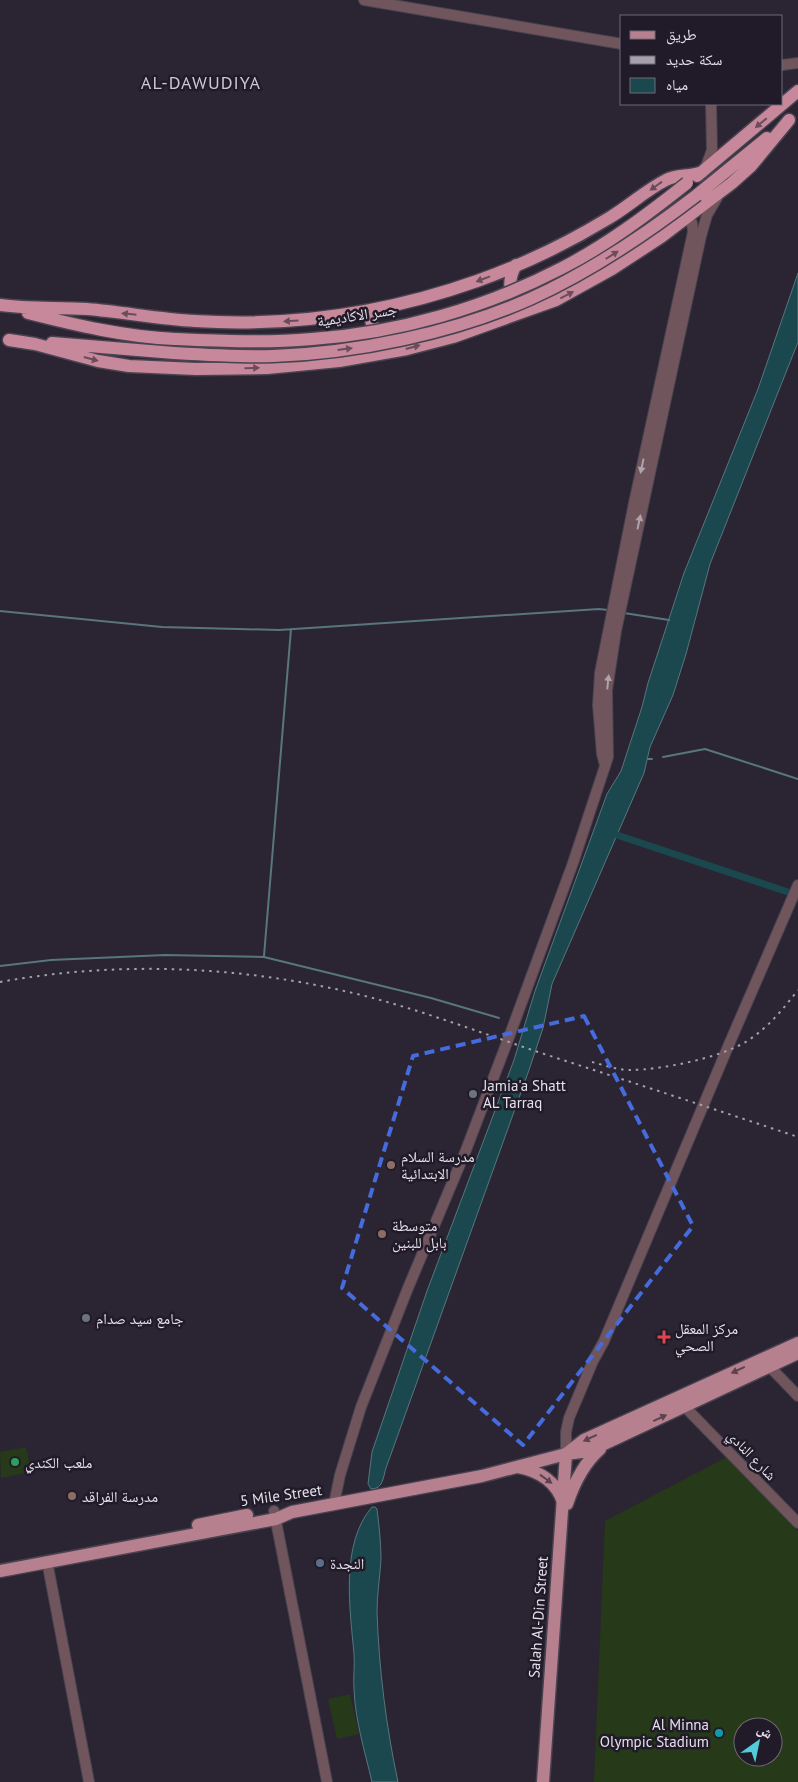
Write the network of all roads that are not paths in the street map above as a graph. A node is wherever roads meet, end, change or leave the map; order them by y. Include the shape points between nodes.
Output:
1 (364, 0) edge
2 (620, 44) edge
3 (798, 63) edge
4 (783, 65) edge
5 (798, 91) edge
6 (783, 104) edge
7 (711, 105) edge
8 (781, 105) edge
9 (794, 116) edge
10 (703, 171) junction
11 (732, 183) junction
12 (683, 221) junction
13 (516, 266) junction
14 (0, 306) edge
15 (369, 311) junction
16 (527, 311) junction
17 (5, 340) edge
18 (379, 354) junction
19 (605, 765) junction
20 (797, 888) edge
21 (798, 1343) edge
22 (798, 1353) edge
23 (769, 1366) junction
24 (798, 1396) edge
25 (685, 1407) junction
26 (606, 1443) junction
27 (566, 1454) junction
28 (518, 1468) junction
29 (563, 1503) junction
30 (334, 1504) junction
31 (275, 1515) junction
32 (562, 1518) junction
33 (798, 1523) edge
34 (47, 1561) junction
35 (0, 1564) edge
36 (0, 1571) edge
37 (89, 1782) edge
38 (327, 1782) edge
39 (543, 1782) edge

1 - 2 street
3 - 4 street
5 -> 6 highway, جسر الاكاديمية
7 - 10 street via 712,150
8 -> 10 highway, جسر الاكاديمية
9 - 11 highway
17 -> 9 highway, جسر الاكاديمية, bridge via 248,356 319,353 381,344 434,331 529,299 609,257 697,195
10 -> 13 highway via 664,181 609,218
10 - 14 highway, جسر الاكاديمية, bridge via 652,211 563,268 515,290 438,316 381,330 312,339 252,342 175,339 107,330
11 - 12 highway
19 -> 11 street via 609,753 607,704 610,665 664,404 707,215
16 -> 12 highway via 587,284
12 -> 19 street via 690,221 693,232 600,673 598,705
13 -> 15 highway via 434,296
13 - 16 highway via 510,278 510,291
15 -> 14 highway via 275,322 196,321 88,310
15 - 18 highway
18 -> 16 highway via 453,336
17 -> 18 highway via 128,366 196,369 267,368
19 - 30 street via 509,1037 361,1407
20 - 27 street via 569,1418
21 -> 27 main road via 584,1440
22 - 23 main road
23 - 24 street
23 - 25 main road
26 -> 25 main road
25 - 33 street, شارع النادي
26 - 27 main road via 589,1451
26 - 32 main road via 583,1470
27 - 28 main road, 5 Mile Street
27 - 29 main road, Salah Al-Din Street
28 -> 29 main road via 547,1479 557,1489
28 - 30 main road, 5 Mile Street
29 - 32 main road, Salah Al-Din Street
30 - 31 main road, 5 Mile Street
31 - 34 main road, 5 Mile Street
31 - 35 main road, 5 Mile Street via 217,1520
31 - 38 street
32 - 39 main road, Salah Al-Din Street
34 - 36 main road, 5 Mile Street
34 - 37 street

